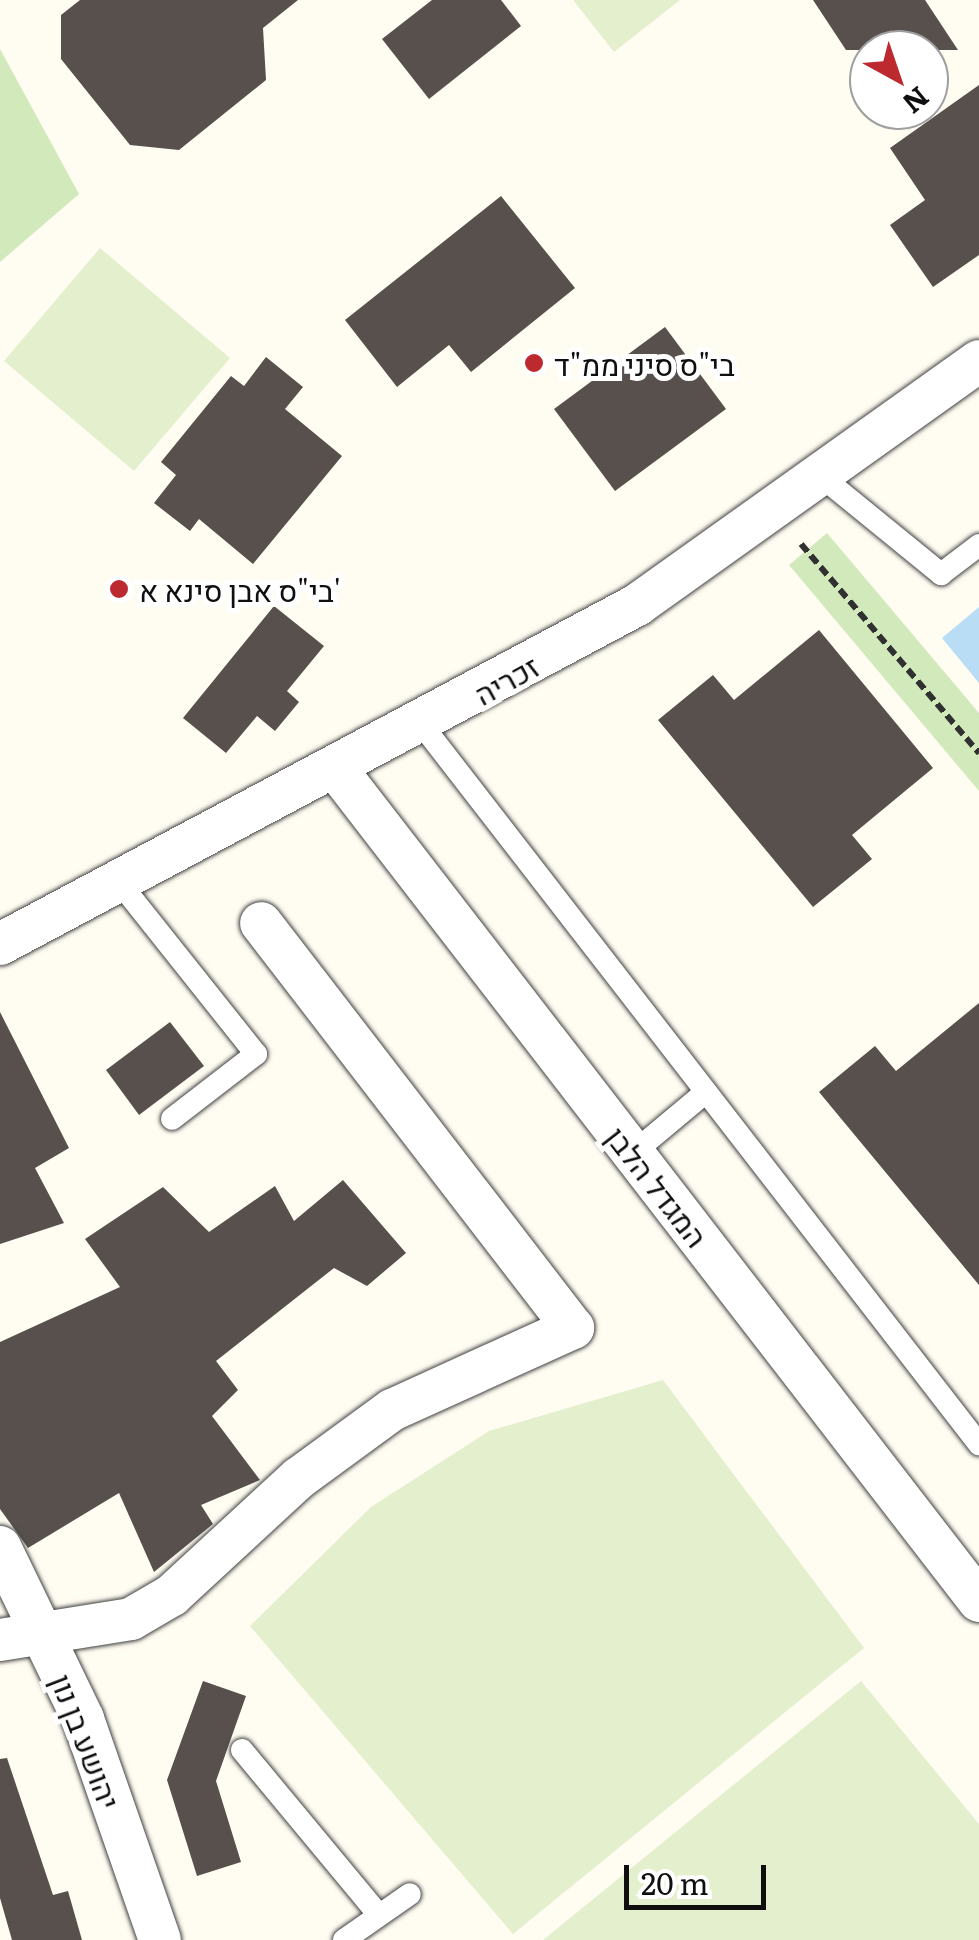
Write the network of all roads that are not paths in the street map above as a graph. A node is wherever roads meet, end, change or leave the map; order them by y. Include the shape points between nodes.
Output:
1 (979, 361) edge
2 (822, 476) junction
3 (979, 545) edge
4 (422, 725) junction
5 (337, 770) junction
6 (119, 882) junction
7 (261, 923) dead end
8 (0, 944) edge
9 (706, 1092) junction
10 (172, 1119) dead end
11 (632, 1153) junction
12 (979, 1444) edge
13 (0, 1547) edge
14 (979, 1600) edge
15 (43, 1635) junction
16 (0, 1640) edge
17 (242, 1750) dead end
18 (410, 1894) dead end
19 (379, 1915) junction
20 (160, 1940) edge
21 (344, 1940) edge

1 - 2 street, זכריה
2 - 3 lane via 941,574
2 - 4 street, זכריה via 637,606
4 - 5 street, זכריה
4 - 9 lane
5 - 6 street, זכריה
5 - 11 street, המגדל הלבן
6 - 8 street, זכריה
6 - 10 lane via 256,1054
7 - 15 street via 573,1328 392,1410 299,1478 172,1595 131,1619
9 - 11 lane
9 - 12 lane
11 - 14 street, המגדל הלבן
13 - 15 street, יהושע בן נון
15 - 16 street
15 - 20 street, יהושע בן נון via 83,1718
17 - 19 lane
18 - 19 lane
19 - 21 lane

